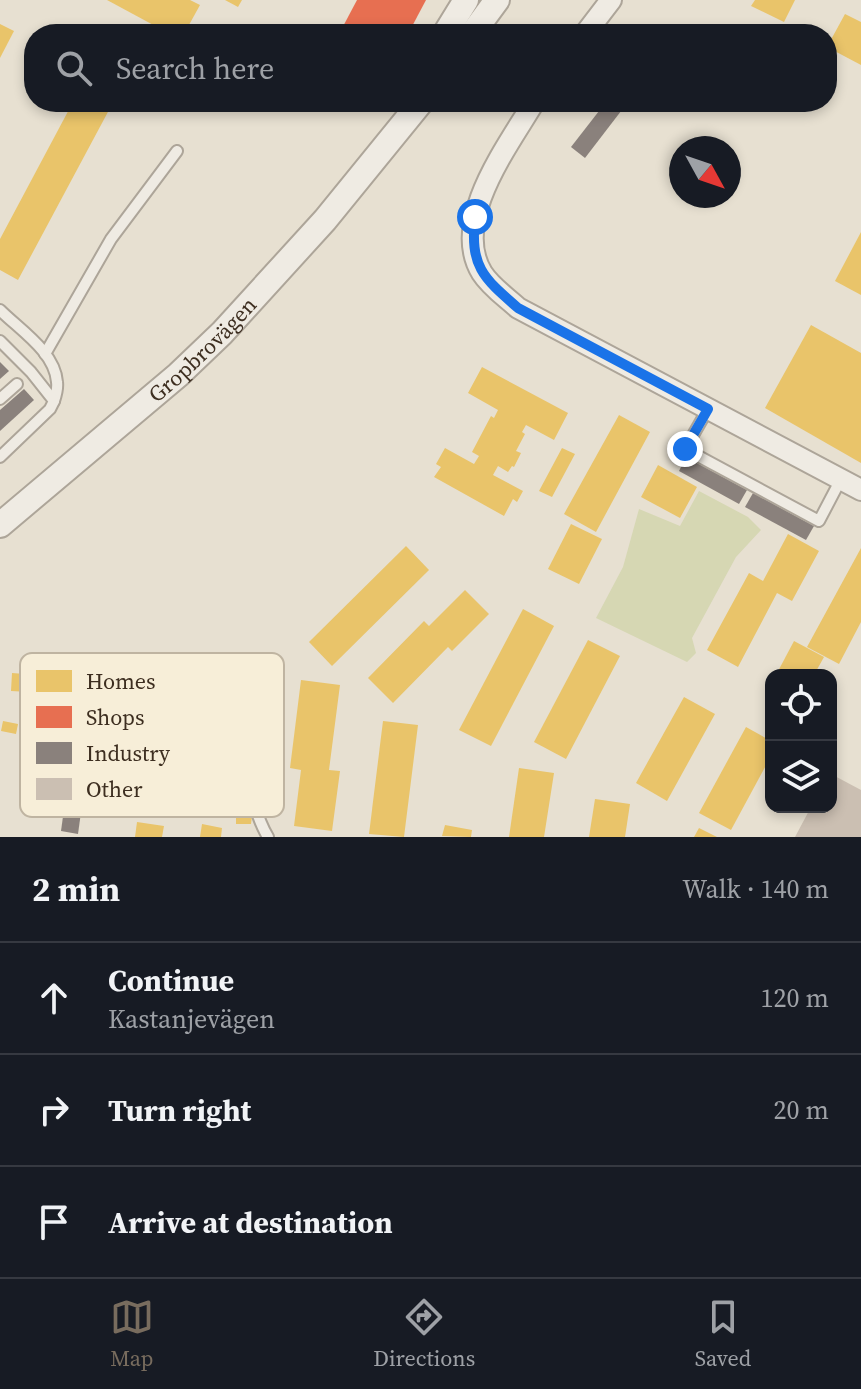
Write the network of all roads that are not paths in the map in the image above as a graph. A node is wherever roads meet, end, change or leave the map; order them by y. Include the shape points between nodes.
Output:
1 (466, 0) edge
2 (497, 0) edge
3 (611, 0) edge
4 (451, 24) edge
5 (479, 24) edge
6 (593, 24) edge
7 (396, 112) edge
8 (413, 112) edge
9 (528, 112) edge
10 (177, 151) dead end
11 (325, 220) junction
12 (0, 310) edge
13 (0, 341) edge
14 (45, 354) junction
15 (17, 384) dead end
16 (0, 399) edge
17 (54, 401) junction
18 (708, 409) junction
19 (0, 457) edge
20 (69, 467) junction
21 (841, 479) junction
22 (861, 490) edge
23 (0, 509) edge
24 (0, 525) edge
25 (258, 817) edge
26 (268, 837) edge

1 - 4 street
2 - 5 street
3 - 6 street
7 - 11 street, Gropbrovägen
8 - 11 street, Gropbrovägen
9 - 18 street via 485,185 475,217 472,240 483,274 518,308
10 - 14 lane via 111,239
11 - 20 street, Gropbrovägen via 222,333
12 - 14 lane
13 - 17 lane
14 - 17 lane via 56,374
15 - 16 lane
17 - 19 lane
18 - 21 street
18 - 21 lane via 685,449 819,521
20 - 23 street, Gropbrovägen
20 - 24 street, Gropbrovägen
21 - 22 street
25 - 26 lane

